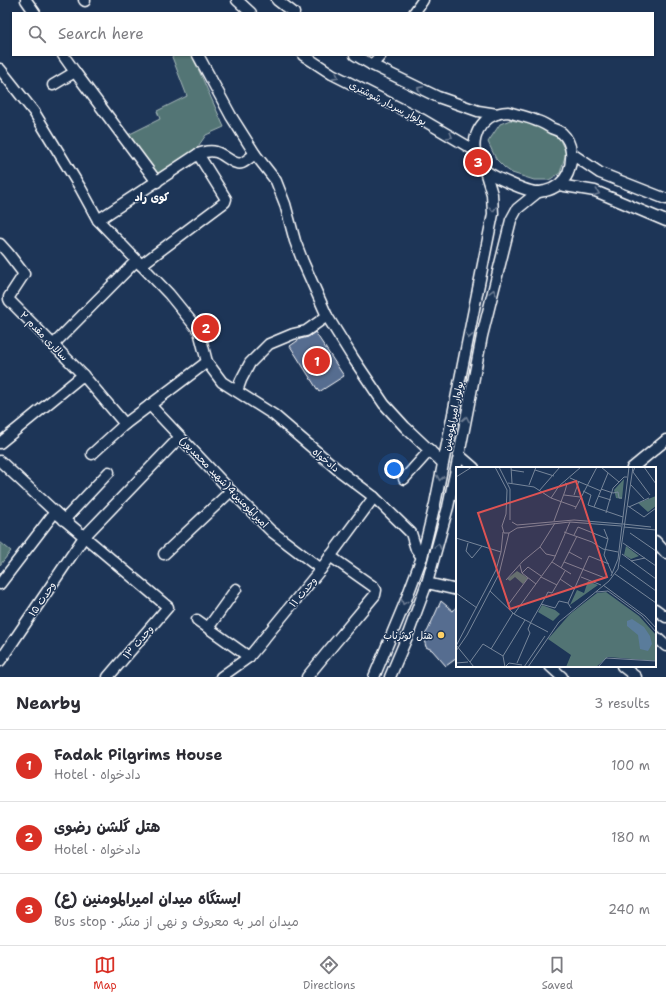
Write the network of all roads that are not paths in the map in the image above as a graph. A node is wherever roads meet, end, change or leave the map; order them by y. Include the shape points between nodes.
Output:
1 (26, 0) edge
2 (237, 0) edge
3 (277, 0) edge
4 (423, 0) edge
5 (34, 12) edge
6 (250, 12) edge
7 (293, 12) edge
8 (415, 12) edge
9 (64, 56) edge
10 (199, 56) edge
11 (305, 56) edge
12 (357, 56) edge
13 (380, 56) edge
14 (372, 65) junction
15 (0, 69) edge
16 (75, 72) junction
17 (54, 85) dead end
18 (497, 114) junction
19 (474, 150) junction
20 (198, 154) junction
21 (255, 154) junction
22 (572, 154) junction
23 (485, 171) junction
24 (157, 182) junction
25 (559, 184) junction
26 (538, 192) junction
27 (666, 199) edge
28 (98, 220) junction
29 (666, 221) edge
30 (0, 244) edge
31 (139, 263) junction
32 (327, 316) junction
33 (53, 345) junction
34 (207, 362) junction
35 (83, 376) junction
36 (237, 391) junction
37 (150, 405) junction
38 (125, 424) junction
39 (180, 437) junction
40 (666, 440) edge
41 (0, 443) edge
42 (430, 450) junction
43 (92, 454) dead end
44 (459, 455) junction
45 (0, 461) edge
46 (443, 463) junction
47 (456, 467) edge
48 (473, 467) edge
49 (633, 467) edge
50 (456, 469) edge
51 (109, 472) dead end
52 (404, 479) dead end
53 (231, 492) junction
54 (374, 497) junction
55 (55, 512) junction
56 (64, 520) junction
57 (430, 522) junction
58 (411, 533) junction
59 (84, 537) junction
60 (656, 542) edge
61 (666, 553) edge
62 (164, 554) dead end
63 (330, 556) junction
64 (422, 557) junction
65 (321, 569) junction
66 (427, 583) junction
67 (0, 584) edge
68 (236, 589) dead end
69 (456, 590) edge
70 (656, 610) edge
71 (666, 617) edge
72 (197, 620) dead end
73 (208, 628) junction
74 (656, 637) edge
75 (666, 646) edge
76 (249, 657) junction
77 (0, 661) edge
78 (623, 667) edge
79 (108, 677) edge
80 (221, 677) edge
81 (307, 677) edge
82 (374, 677) edge
83 (390, 677) edge
84 (636, 677) edge

1 - 5 street
2 - 6 street
3 - 7 street
4 - 8 street
9 - 16 street
10 - 21 street
11 -> 19 street, بولوار سردار شوشتری via 332,74 423,120
12 - 14 street
13 - 14 street
18 -> 14 street via 478,111 438,97
15 - 28 street via 34,112
16 - 17 street
16 - 24 street
18 - 19 street via 479,128
18 - 22 street via 508,112 537,120 562,133
19 - 23 street via 478,162
20 - 21 street via 215,152 241,163
20 - 24 street
20 - 31 street via 226,199 225,202
21 - 32 street via 276,181 295,241
22 - 25 street via 567,176
22 - 27 street via 600,173
23 - 26 street via 512,185
23 -> 46 street, بولوار امیرالمومنین via 492,194 493,214
24 - 28 street
25 - 26 street via 550,190
25 -> 29 street via 595,191
44 -> 26 street, بولوار امیرالمومنین via 482,336 511,220 517,209
28 - 31 street
30 - 33 street, سالاری مقدم ۲ via 24,274 9,299
31 - 33 street
31 - 34 street via 199,331
32 - 36 street via 306,331 269,344 250,363
32 - 42 street via 384,404
33 - 35 street, سالاری مقدم ۲
34 - 36 street, دادخواه via 222,382
34 - 37 street
35 - 38 street, سالاری مقدم ۲
35 - 41 street
36 - 54 street, دادخواه via 274,415
37 - 38 street
37 - 39 street, امیرالمومنین4(شهید محمدپور)
38 - 43 street
39 - 53 street, امیرالمومنین4(شهید محمدپور)
39 - 59 street, وحدت ۱۵
40 - 49 street
42 - 46 street
42 - 52 street
47 -> 44 street, بولوار امیرالمومنین
44 - 48 street
45 - 55 street
46 -> 57 street, بولوار امیرالمومنین
66 -> 50 street, بولوار امیرالمومنین
51 - 56 street
53 - 62 street
53 - 65 street, امیرالمومنین4(شهید محمدپور) via 271,531
54 - 58 street, دادخواه
54 - 63 street, وحدت ۱۱
55 - 56 street
55 - 67 street
56 - 59 street
57 - 58 street via 422,533
57 - 64 street, بولوار امیرالمومنین
58 - 64 street via 416,549
59 - 77 street, وحدت ۱۵
59 - 79 street, وحدت ۱۳ via 168,607
60 - 61 street
63 - 65 street, وحدت ۱۱
63 - 81 street via 376,590 375,595
64 -> 82 street, بولوار امیرالمومنین
65 - 76 street, وحدت ۱۱
66 - 69 street
66 - 83 street, بولوار امیرالمومنین
68 - 73 street
70 - 71 street
72 - 73 street
73 - 76 street
74 - 75 street
76 - 80 street, وحدت ۱۱
78 - 84 street

